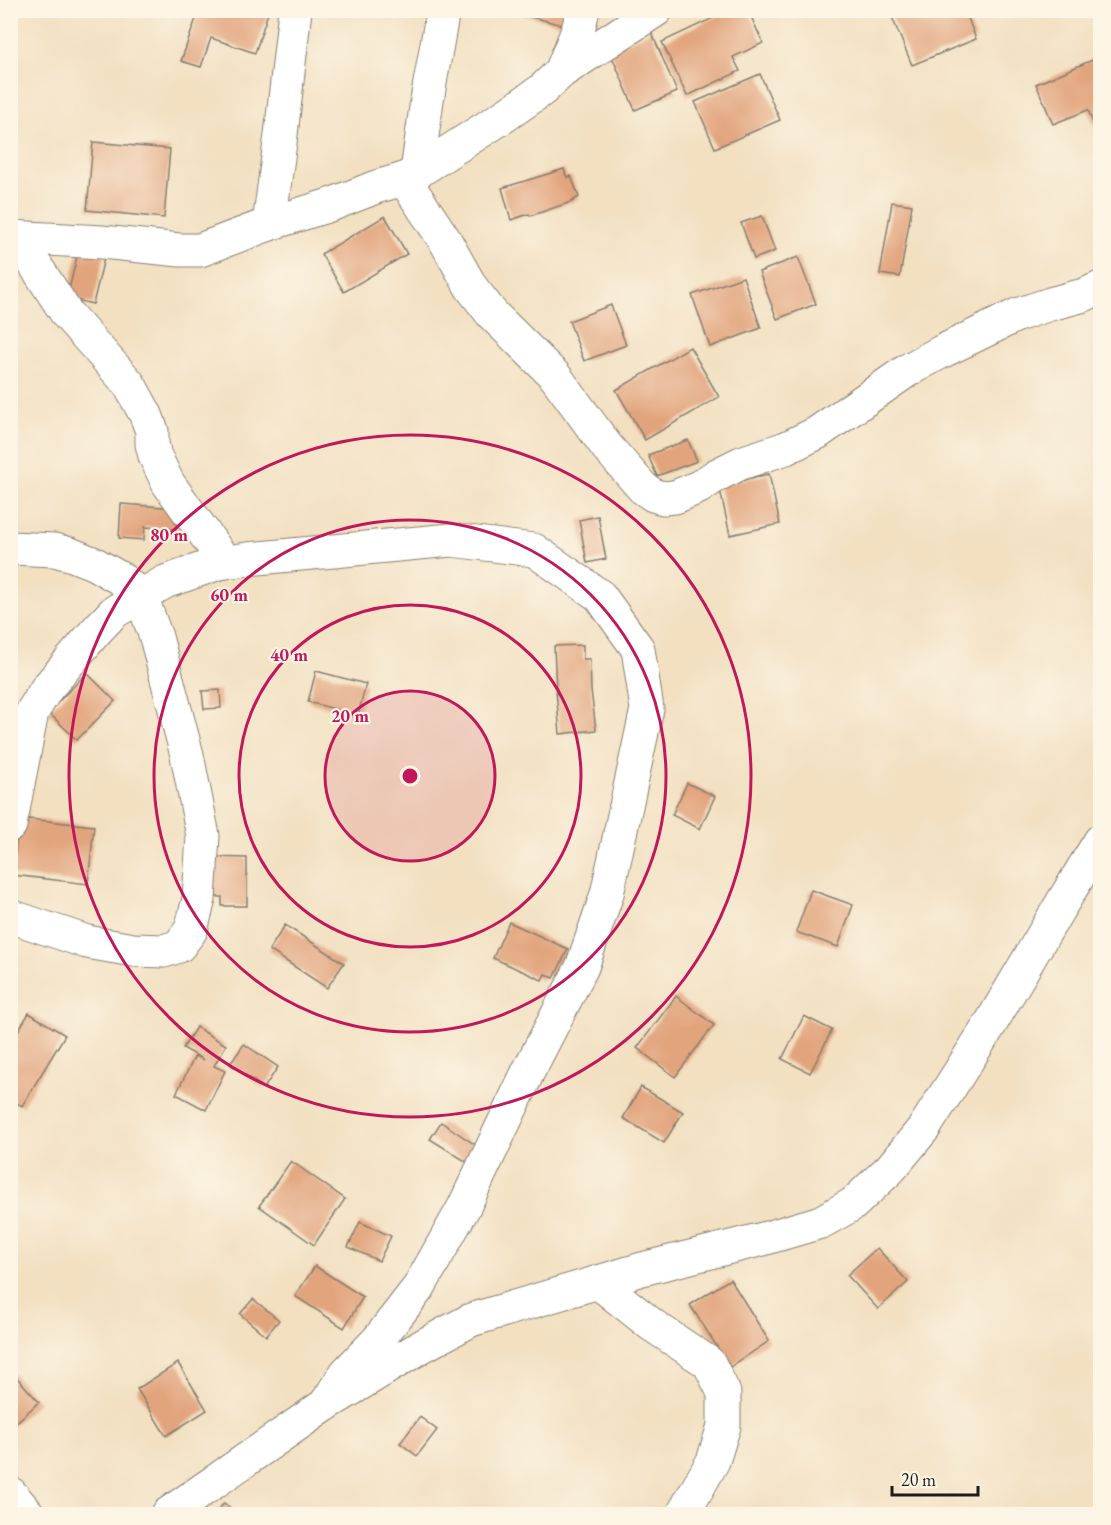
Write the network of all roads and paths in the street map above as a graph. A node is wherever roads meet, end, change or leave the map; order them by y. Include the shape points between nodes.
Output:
1 (295, 10) edge
2 (443, 10) edge
3 (583, 10) edge
4 (656, 10) edge
5 (561, 72) junction
6 (410, 176) junction
7 (269, 224) junction
8 (14, 237) edge
9 (1101, 288) edge
10 (10, 548) edge
11 (225, 562) junction
12 (141, 596) junction
13 (10, 825) edge
14 (1101, 841) edge
15 (10, 916) edge
16 (598, 1282) junction
17 (325, 1405) junction
18 (10, 1493) edge
19 (28, 1515) edge
20 (168, 1515) edge
21 (683, 1515) edge

1 - 7 street
2 - 6 street
3 - 5 street
4 - 5 street
5 - 6 street via 533,97
6 - 7 street
6 - 9 street via 471,287 492,314 555,376 643,488 663,498 699,487 741,463 817,433 908,370 1017,315
7 - 8 street via 200,250
8 - 11 street via 67,314 129,384 146,415 155,456 168,483
10 - 12 street via 70,554 121,579
11 - 12 street via 165,582
11 - 17 street via 451,540 534,550 600,596 632,640 638,649 646,710 607,894 582,967 464,1207 419,1287 378,1340 346,1373
12 - 13 street via 114,612 96,631 46,688 32,712
12 - 15 street via 184,744 203,836 199,899 191,930 179,946 165,951 133,950 87,942
14 - 16 street via 924,1128 891,1168 853,1204 821,1222
16 - 17 street via 471,1320
16 - 21 street via 709,1363 724,1393 724,1426 713,1461
17 - 20 street
18 - 19 street

